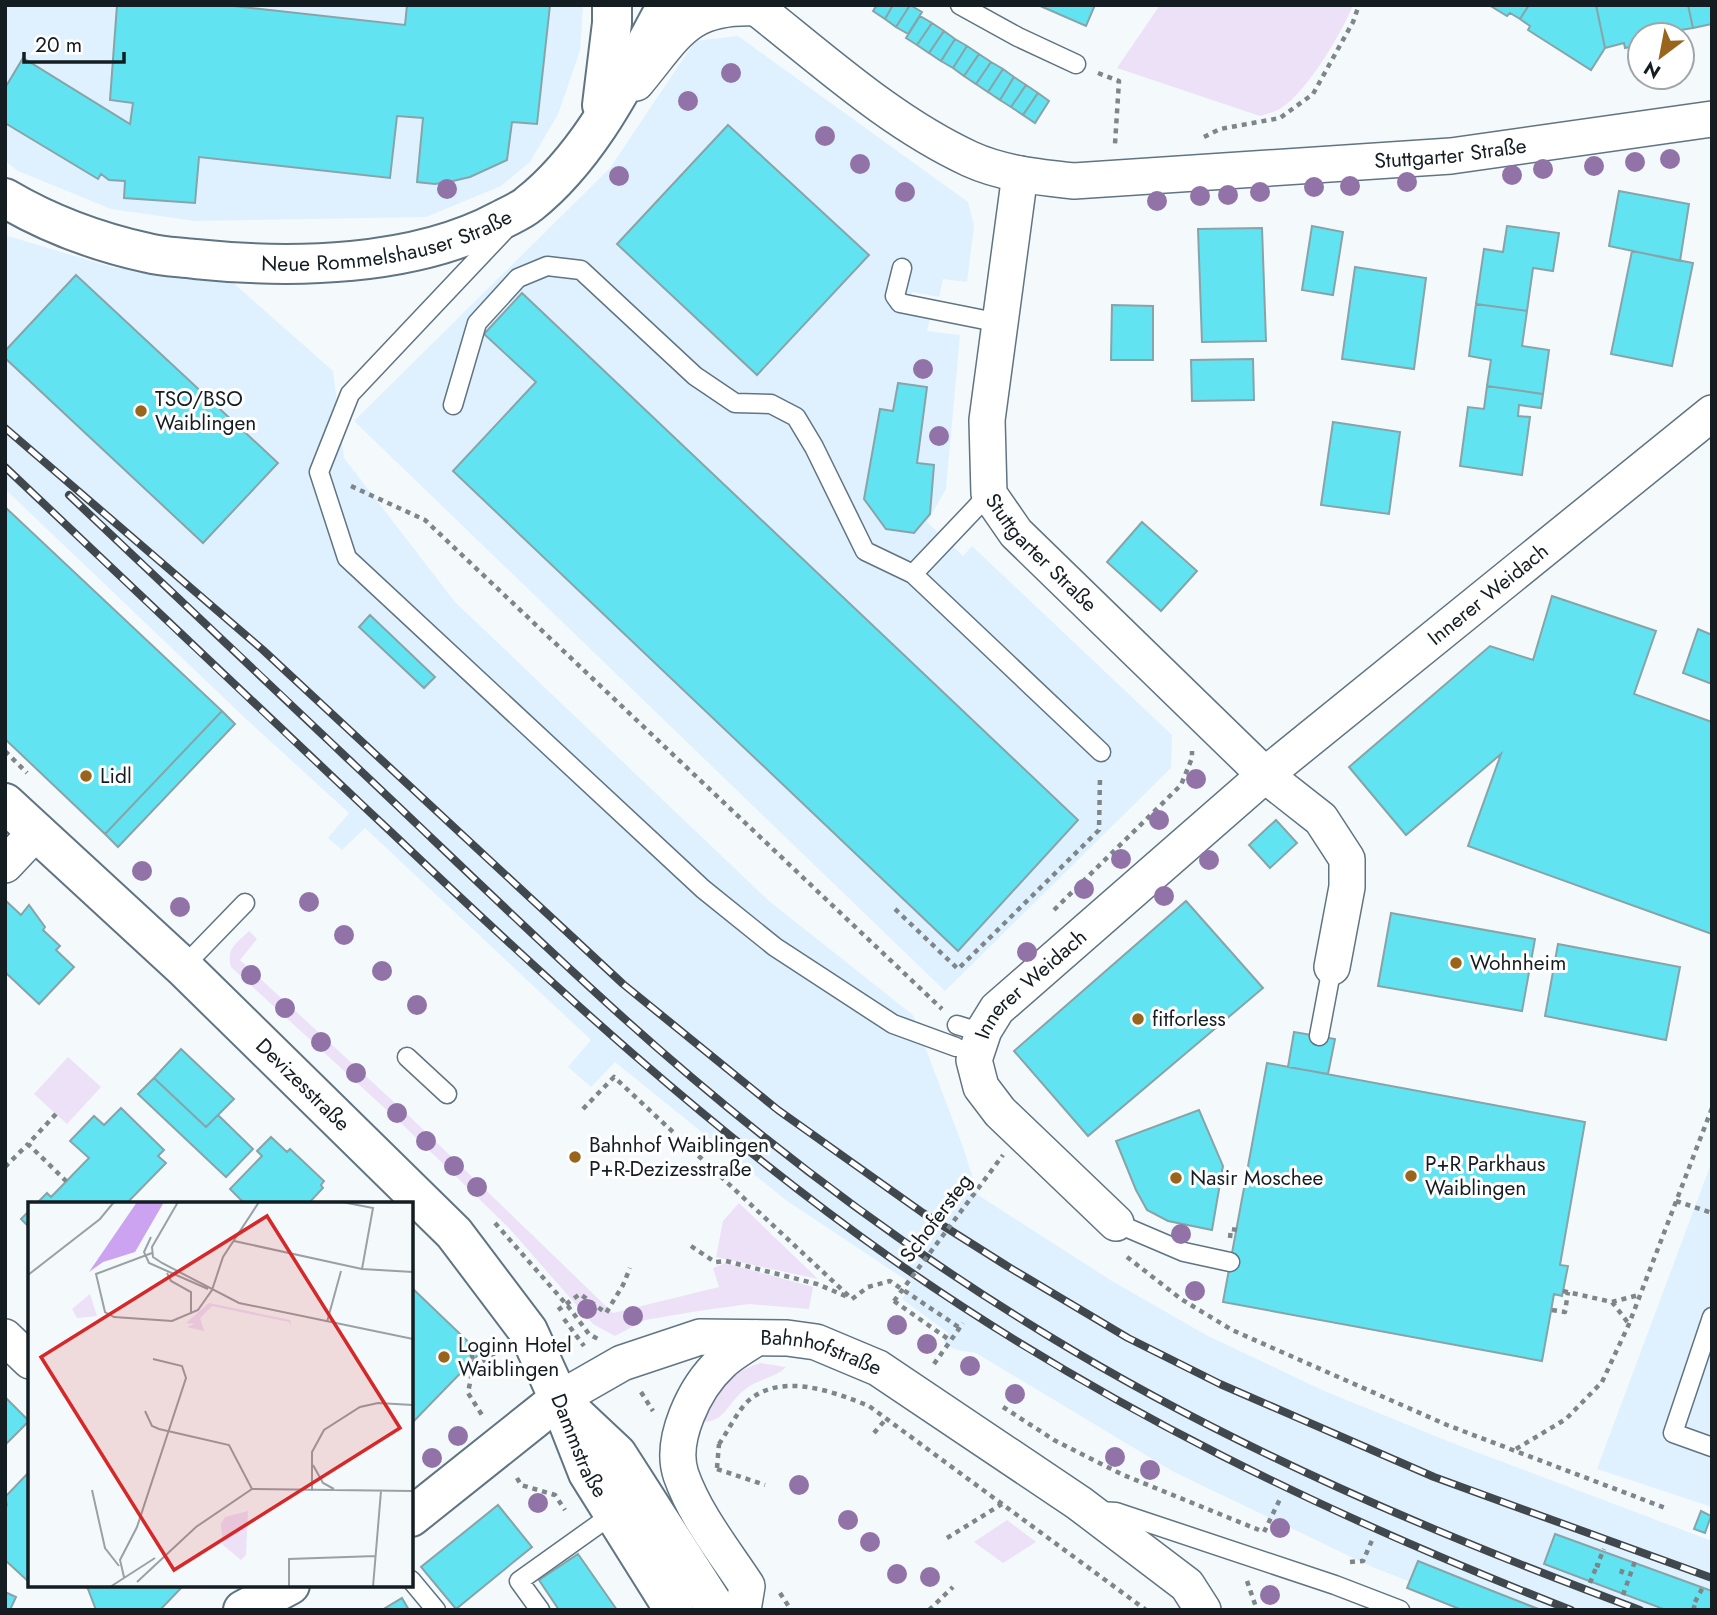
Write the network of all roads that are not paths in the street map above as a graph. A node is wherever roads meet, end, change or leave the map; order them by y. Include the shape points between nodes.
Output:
1 (612, 5) edge
2 (639, 5) edge
3 (667, 5) edge
4 (960, 5) edge
5 (755, 7) edge
6 (1076, 64) dead end
7 (607, 68) junction
8 (1711, 119) edge
9 (599, 125) junction
10 (1020, 174) junction
11 (5, 198) edge
12 (528, 206) junction
13 (902, 268) dead end
14 (1000, 323) junction
15 (453, 405) dead end
16 (1712, 413) edge
17 (989, 494) junction
18 (913, 574) junction
19 (1101, 751) road end
20 (1265, 775) junction
21 (5, 803) edge
22 (37, 831) junction
23 (5, 864) edge
24 (245, 903) dead end
25 (183, 967) junction
26 (1332, 967) joint
27 (965, 1035) junction
28 (1319, 1036) dead end
29 (407, 1057) dead end
30 (447, 1094) dead end
31 (1116, 1223) joint
32 (1230, 1262) dead end
33 (1712, 1317) edge
34 (5, 1337) edge
35 (757, 1338) junction
36 (28, 1359) edge
37 (558, 1399) junction
38 (1712, 1447) edge
39 (1088, 1510) junction
40 (613, 1514) junction
41 (413, 1515) edge
42 (413, 1582) edge
43 (436, 1610) edge
44 (540, 1610) edge
45 (674, 1610) edge
46 (717, 1610) edge
47 (743, 1610) edge
48 (1203, 1610) edge
49 (1400, 1610) edge

1 - 7 street
2 - 7 street
3 - 9 street, Neue Rommelshauser Straße
4 - 6 lane
5 - 9 street, Stuttgarter Straße via 698,15 683,26
5 - 10 street, Stuttgarter Straße via 876,101 932,138 972,160
7 - 9 street
8 - 10 street, Stuttgarter Straße via 1451,156 1074,181
9 - 12 street, Neue Rommelshauser Straße
10 - 14 street, Stuttgarter Straße
11 - 12 street, Neue Rommelshauser Straße via 36,216 149,254 279,264 420,250 475,234
12 - 27 lane via 350,394 319,472 347,558 703,889 775,947 893,1024
13 - 14 lane via 895,296 900,303
14 - 17 street, Stuttgarter Straße via 987,420
15 - 18 lane via 477,323 518,278 547,266 581,270 695,376 736,404 771,404 796,417 865,551
16 - 20 street, Innerer Weidach
17 - 18 lane
17 - 20 street, Stuttgarter Straße via 1016,533
18 - 19 lane
20 - 26 street via 1321,819 1346,859 1347,887
20 - 27 street, Innerer Weidach
21 - 22 street, Devizesstraße
22 - 23 street
22 - 25 street, Devizesstraße
24 - 25 lane
25 - 37 street, Devizesstraße via 454,1233 528,1331
26 - 28 lane
27 - 31 street, Innerer Weidach via 981,1087 1000,1112
29 - 30 lane
31 - 32 lane via 1184,1252
33 - 38 lane via 1673,1433
34 - 36 street
35 - 37 street, Bahnhofstraße via 701,1337 622,1363
35 - 39 street, Bahnhofstraße via 816,1342 878,1368
35 - 47 street via 722,1362 701,1386 690,1405 678,1456 681,1474 700,1513 747,1586
37 - 40 street, Dammstraße via 588,1473
37 - 41 street, Bahnhofstraße
37 - 46 street, Dammstraße via 617,1454
39 - 48 street, Bahnhofstraße via 1186,1585
39 - 49 lane via 1116,1512
40 - 44 lane via 519,1581
40 - 45 street, Dammstraße
42 - 43 lane

